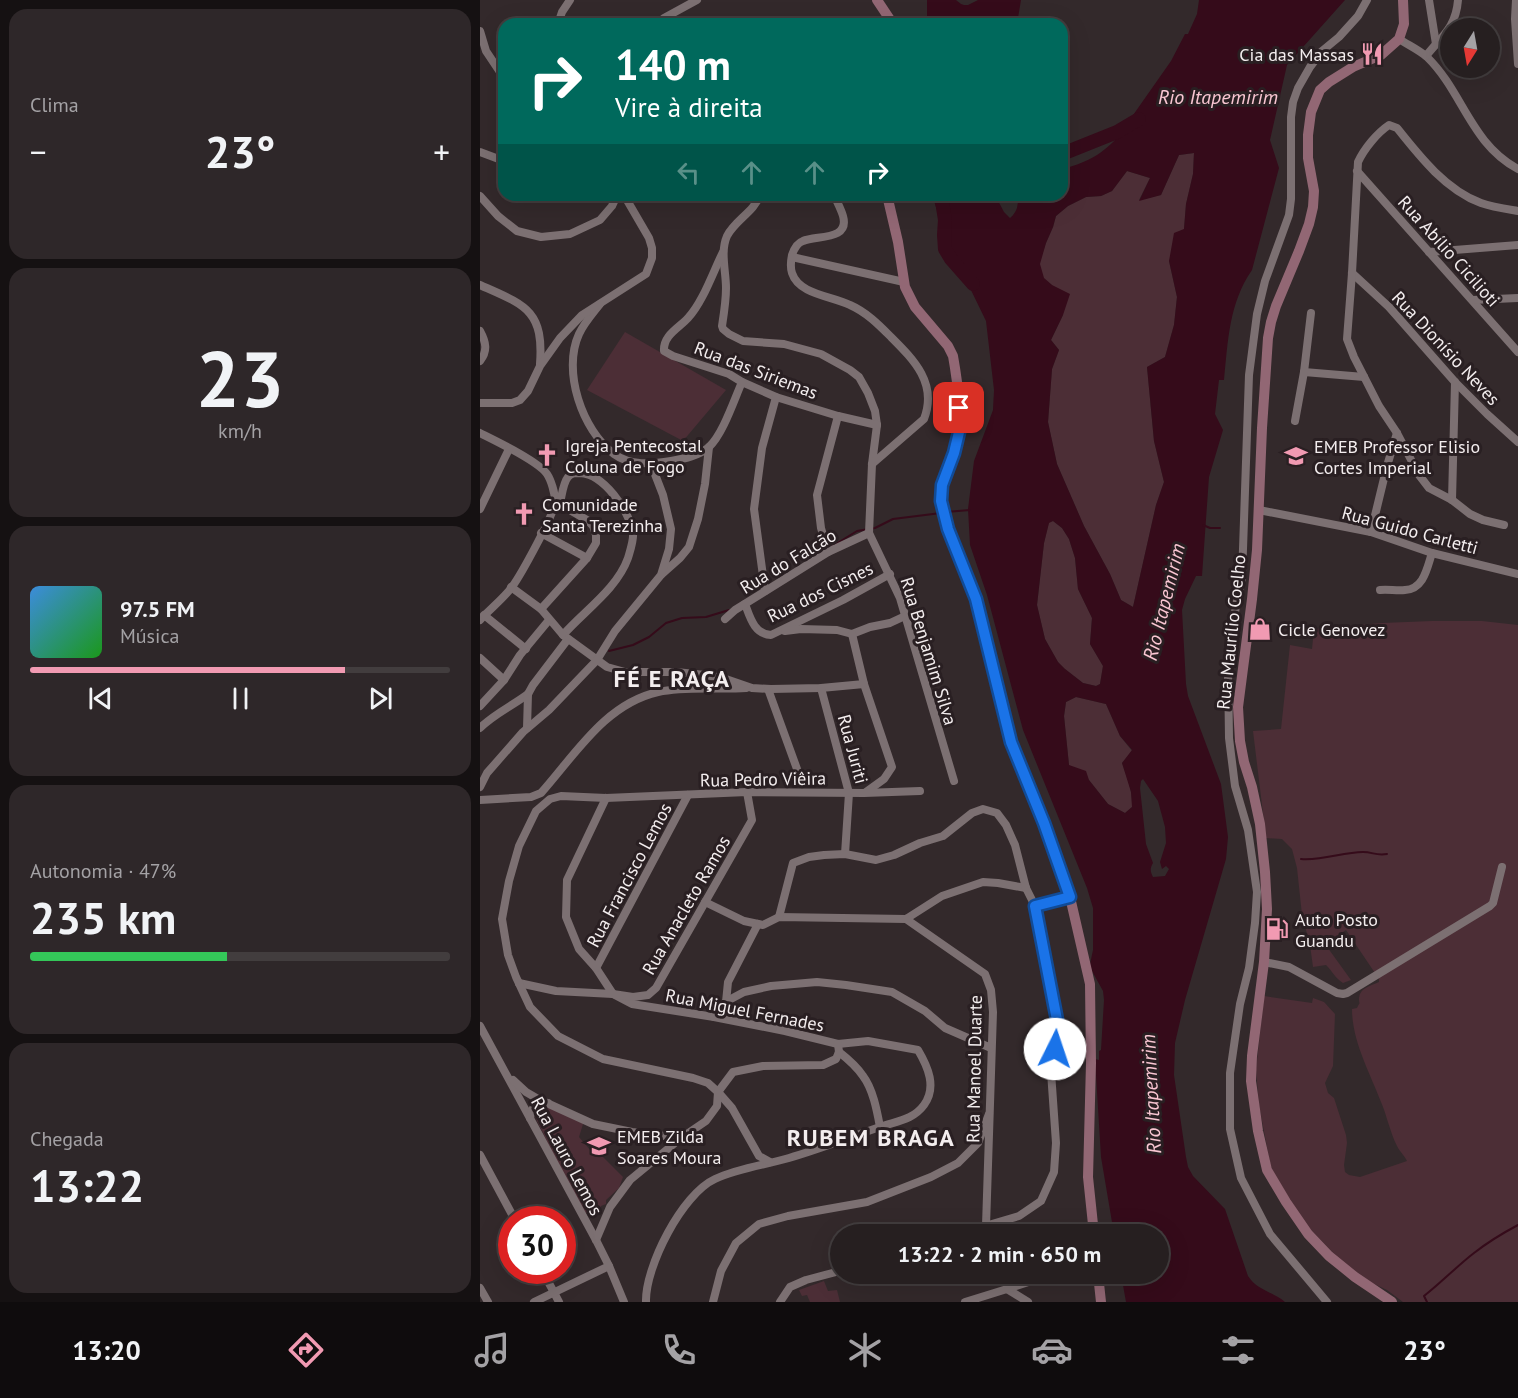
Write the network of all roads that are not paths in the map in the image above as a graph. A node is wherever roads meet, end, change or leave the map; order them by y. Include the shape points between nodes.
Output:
1 (570, 0) edge
2 (697, 0) edge
3 (877, 0) edge
4 (1367, 0) edge
5 (1403, 0) edge
6 (1429, 0) edge
7 (1458, 0) edge
8 (1516, 0) edge
9 (560, 18) edge
10 (664, 18) edge
11 (889, 18) edge
12 (480, 31) edge
13 (1399, 39) junction
14 (1436, 44) junction
15 (483, 54) edge
16 (1426, 56) junction
17 (1518, 64) edge
18 (498, 70) edge
19 (480, 152) edge
20 (498, 159) edge
21 (1518, 169) edge
22 (1357, 171) junction
23 (480, 195) edge
24 (614, 201) edge
25 (627, 201) edge
26 (757, 201) edge
27 (837, 201) edge
28 (888, 201) edge
29 (1518, 211) edge
30 (1518, 245) edge
31 (724, 249) junction
32 (1429, 252) junction
33 (792, 257) junction
34 (1352, 273) junction
35 (904, 282) junction
36 (480, 285) edge
37 (1518, 298) edge
38 (1473, 300) junction
39 (600, 304) junction
40 (1311, 314) dead end
41 (480, 331) edge
42 (1518, 351) edge
43 (480, 361) edge
44 (540, 366) junction
45 (1304, 372) junction
46 (1364, 377) junction
47 (741, 382) junction
48 (1455, 382) junction
49 (776, 397) junction
50 (480, 403) edge
51 (1247, 408) junction
52 (1263, 410) junction
53 (838, 416) junction
54 (1295, 422) dead end
55 (877, 424) junction
56 (480, 433) edge
57 (1397, 433) junction
58 (1518, 442) edge
59 (709, 447) junction
60 (509, 449) junction
61 (651, 464) junction
62 (872, 464) junction
63 (483, 496) edge
64 (1452, 500) junction
65 (558, 502) junction
66 (480, 509) edge
67 (1259, 510) junction
68 (1503, 525) dead end
69 (1371, 532) junction
70 (541, 533) junction
71 (869, 533) junction
72 (828, 552) junction
73 (1432, 553) junction
74 (587, 558) junction
75 (890, 574) junction
76 (1518, 574) edge
77 (661, 575) junction
78 (1242, 578) junction
79 (1254, 579) junction
80 (511, 587) junction
81 (1380, 590) dead end
82 (765, 591) junction
83 (745, 604) junction
84 (541, 609) junction
85 (905, 616) junction
86 (482, 618) edge
87 (725, 619) dead end
88 (549, 620) junction
89 (780, 631) junction
90 (852, 634) junction
91 (566, 637) junction
92 (526, 650) junction
93 (480, 658) edge
94 (597, 660) junction
95 (504, 680) junction
96 (864, 684) junction
97 (752, 687) junction
98 (821, 688) junction
99 (768, 689) junction
100 (528, 694) junction
101 (481, 704) edge
102 (480, 728) edge
103 (527, 729) junction
104 (801, 780) dead end
105 (954, 782) dead end
106 (480, 787) edge
107 (920, 791) dead end
108 (747, 792) junction
109 (849, 793) junction
110 (864, 793) junction
111 (688, 795) junction
112 (606, 798) junction
113 (480, 800) edge
114 (845, 854) junction
115 (1502, 867) dead end
116 (1026, 888) junction
117 (1070, 897) junction
118 (705, 902) junction
119 (1035, 906) junction
120 (779, 917) junction
121 (906, 919) junction
122 (758, 924) junction
123 (1264, 962) junction
124 (596, 968) junction
125 (519, 983) junction
126 (613, 994) junction
127 (726, 1002) junction
128 (714, 1017) junction
129 (480, 1026) edge
130 (839, 1048) junction
131 (991, 1048) junction
132 (508, 1075) junction
133 (718, 1092) junction
134 (549, 1103) junction
135 (989, 1114) junction
136 (530, 1118) junction
137 (880, 1127) junction
138 (681, 1138) junction
139 (480, 1155) edge
140 (770, 1162) junction
141 (507, 1206) edge
142 (604, 1220) junction
143 (586, 1222) junction
144 (986, 1224) edge
145 (993, 1224) edge
146 (1093, 1224) edge
147 (596, 1240) junction
148 (609, 1266) junction
149 (830, 1274) edge
150 (550, 1284) edge
151 (1022, 1284) edge
152 (1099, 1284) edge
153 (480, 1288) edge
154 (1007, 1289) junction
155 (554, 1292) junction
156 (1380, 1297) edge
157 (488, 1302) edge
158 (534, 1302) edge
159 (559, 1302) edge
160 (624, 1302) edge
161 (646, 1302) edge
162 (713, 1302) edge
163 (780, 1302) edge
164 (965, 1302) edge
165 (1028, 1302) edge
166 (1101, 1302) edge
167 (1327, 1302) edge
168 (1392, 1302) edge

1 - 9 street
2 - 10 street
3 - 11 main road
4 - 51 street via 1358,16 1310,67 1293,102 1289,215 1257,314
5 - 13 main road via 1404,24
6 - 14 street
7 - 14 street via 1452,25
8 - 17 street
12 - 15 street
13 - 16 street
13 - 52 main road, Rua Maurílio Coelho via 1381,55 1329,82 1320,90 1311,112 1308,158 1313,207 1271,322
14 - 16 street
15 - 18 street
16 - 21 street via 1486,144
19 - 20 street
22 - 29 street via 1362,154 1385,127 1392,125 1439,176 1460,192 1482,204
22 - 32 street, Rua Abílio Cicilioti
22 - 34 street
23 - 24 street via 517,231 541,237 570,234 600,220
25 - 39 street via 649,238 652,258 646,274
26 - 31 street via 727,236
27 - 33 street via 844,217 840,232 803,240
28 - 35 main road
30 - 32 street
31 - 47 street, Rua das Siriemas via 704,293 689,317 668,336 664,351
31 - 55 street via 723,329 742,341 784,344 821,354 850,370 868,393
32 - 38 street, Rua Abílio Cicilioti
33 - 35 street
33 - 62 street via 792,273 799,284 821,296 850,304 872,318 915,362 924,380 928,397 924,419
34 - 46 street via 1347,339
34 - 48 street, Rua Dionísio Neves via 1389,307
35 - 117 main road via 915,307 953,356 960,428 942,485 941,501 976,599 1011,742
36 - 44 street via 526,308 540,334
37 - 38 street
38 - 42 street, Rua Abílio Cicilioti
39 - 44 street via 582,315
39 - 61 street via 579,334 574,352 576,394 585,419 614,454 632,462
40 - 45 street
41 - 43 street via 486,353
44 - 50 street via 520,400
45 - 46 street
45 - 54 street
46 - 57 street
47 - 49 street, Rua das Siriemas
47 - 59 street
48 - 58 street, Rua Dionísio Neves
48 - 64 street
49 - 53 street, Rua das Siriemas
49 - 82 street via 762,448 754,509
51 - 52 street
51 - 78 street
52 - 67 main road, Rua Maurílio Coelho
53 - 55 street, Rua das Siriemas
53 - 72 street via 817,495
55 - 62 street, Rua Benjamim Silva
56 - 60 street
57 - 64 street via 1429,488
57 - 69 street
59 - 61 street via 699,454
59 - 77 street via 698,519 688,547
60 - 63 street
60 - 65 street via 547,475
61 - 77 street via 671,529
62 - 71 street, Rua Benjamim Silva
63 - 66 street
64 - 68 street via 1470,514
65 - 70 street
65 - 74 street via 594,526 596,543
65 - 91 street via 568,477 573,473 586,474 611,491 633,532 627,560 616,581 577,619
67 - 69 street, Rua Guido Carletti
67 - 79 main road, Rua Maurílio Coelho
69 - 73 street, Rua Guido Carletti
70 - 74 street
70 - 80 street
71 - 72 street, Rua do Falcão
71 - 75 street, Rua Benjamim Silva
72 - 82 street, Rua do Falcão
73 - 76 street, Rua Guido Carletti
73 - 81 street via 1425,575 1414,589
74 - 84 street
75 - 85 street, Rua Benjamim Silva
75 - 89 street, Rua dos Cisnes
77 - 94 street via 615,631
78 - 79 street
78 - 167 street via 1228,668 1229,738 1257,892 1249,968 1230,1073 1230,1129 1241,1178 1270,1234
79 - 123 main road, Rua Maurílio Coelho via 1238,707 1242,752 1260,824 1265,872
80 - 84 street
80 - 86 street
82 - 83 street, Rua do Falcão
83 - 87 street, Rua do Falcão
83 - 89 street, Rua dos Cisnes via 753,625 762,633
84 - 88 street
85 - 90 street
85 - 105 street, Rua Benjamim Silva
86 - 92 street
88 - 91 street
88 - 92 street
89 - 90 street via 837,630
90 - 96 street
91 - 94 street
91 - 100 street
92 - 95 street
93 - 95 street
94 - 97 street via 625,672 705,675
94 - 103 street
95 - 101 street
96 - 98 street
96 - 110 street via 892,767 884,779
97 - 99 street
97 - 113 street via 691,688 634,700 611,714 541,793
98 - 99 street
98 - 109 street, Rua Juriti
99 - 104 street
100 - 102 street
100 - 103 street
103 - 106 street via 487,773
107 - 110 street, Rua Pedro Viêira
108 - 109 street, Rua Pedro Viêira
108 - 111 street, Rua Pedro Viêira
108 - 118 street, Rua Anacleto Ramos via 752,820
109 - 110 street, Rua Pedro Viêira
109 - 114 street, Rua Juriti
111 - 112 street, Rua Pedro Viêira
111 - 124 street, Rua Francisco Lemos
112 - 124 street via 567,880 566,917 579,949
112 - 125 street, Rua Pedro Viêira via 550,799 536,811 519,846 502,919 508,955
114 - 116 street via 876,860 894,855 943,836 983,808 997,813 1006,825 1016,845
114 - 120 street via 809,856 793,863
115 - 123 street via 1490,906 1347,993 1337,993 1289,967
116 - 119 street
116 - 121 street via 983,882 942,896
117 - 119 street
117 - 146 main road via 1090,984 1088,1177
118 - 122 street
118 - 126 street, Rua Anacleto Ramos via 656,988 648,995
119 - 145 street via 1058,1025 1051,1072 1054,1172 1041,1201 1019,1216
120 - 121 street
120 - 122 street
121 - 131 street, Rua Manoel Duarte via 986,974 993,1012
122 - 127 street via 728,982
123 - 156 main road, Rua Maurílio Coelho via 1251,1081 1267,1170 1308,1234
124 - 126 street
125 - 126 street, Rua Anacleto Ramos via 556,991
125 - 133 street, Rua Pedro Viêira via 530,1007 558,1036 603,1059 693,1078
126 - 128 street, Rua Miguel Fernades via 632,1004
127 - 128 street via 716,1009
127 - 131 street via 744,992 771,986 817,982 892,992 945,1028
128 - 130 street, Rua Miguel Fernades via 785,1031
129 - 132 street, Rua Lauro Lemos
130 - 133 street via 836,1059 823,1065 763,1065 733,1072
130 - 137 street via 865,1077
130 - 137 street via 868,1041 918,1050 928,1067 931,1078 925,1104 913,1117
131 - 135 street, Rua Manoel Duarte
132 - 134 street via 526,1092
132 - 136 street, Rua Lauro Lemos
133 - 138 street via 717,1106 706,1121
133 - 140 street via 732,1108 759,1156
134 - 136 street via 536,1104
134 - 138 street via 593,1124
135 - 144 street, Rua Manoel Duarte
135 - 162 street via 978,1143 958,1163 932,1177 867,1202 759,1224 736,1243 721,1271
136 - 143 street, Rua Lauro Lemos
137 - 140 street
138 - 142 street via 630,1180
139 - 141 street
140 - 161 street via 713,1179 691,1197 675,1219 655,1261
142 - 143 street
142 - 147 street
143 - 147 street, Rua Lauro Lemos
147 - 148 street, Rua Lauro Lemos
148 - 155 street
148 - 160 street, Rua Lauro Lemos
149 - 163 street via 790,1287
150 - 155 street
151 - 154 street
152 - 166 main road
153 - 157 street
154 - 164 street
154 - 165 street
155 - 158 street
155 - 159 street
156 - 168 main road, Rua Maurílio Coelho

